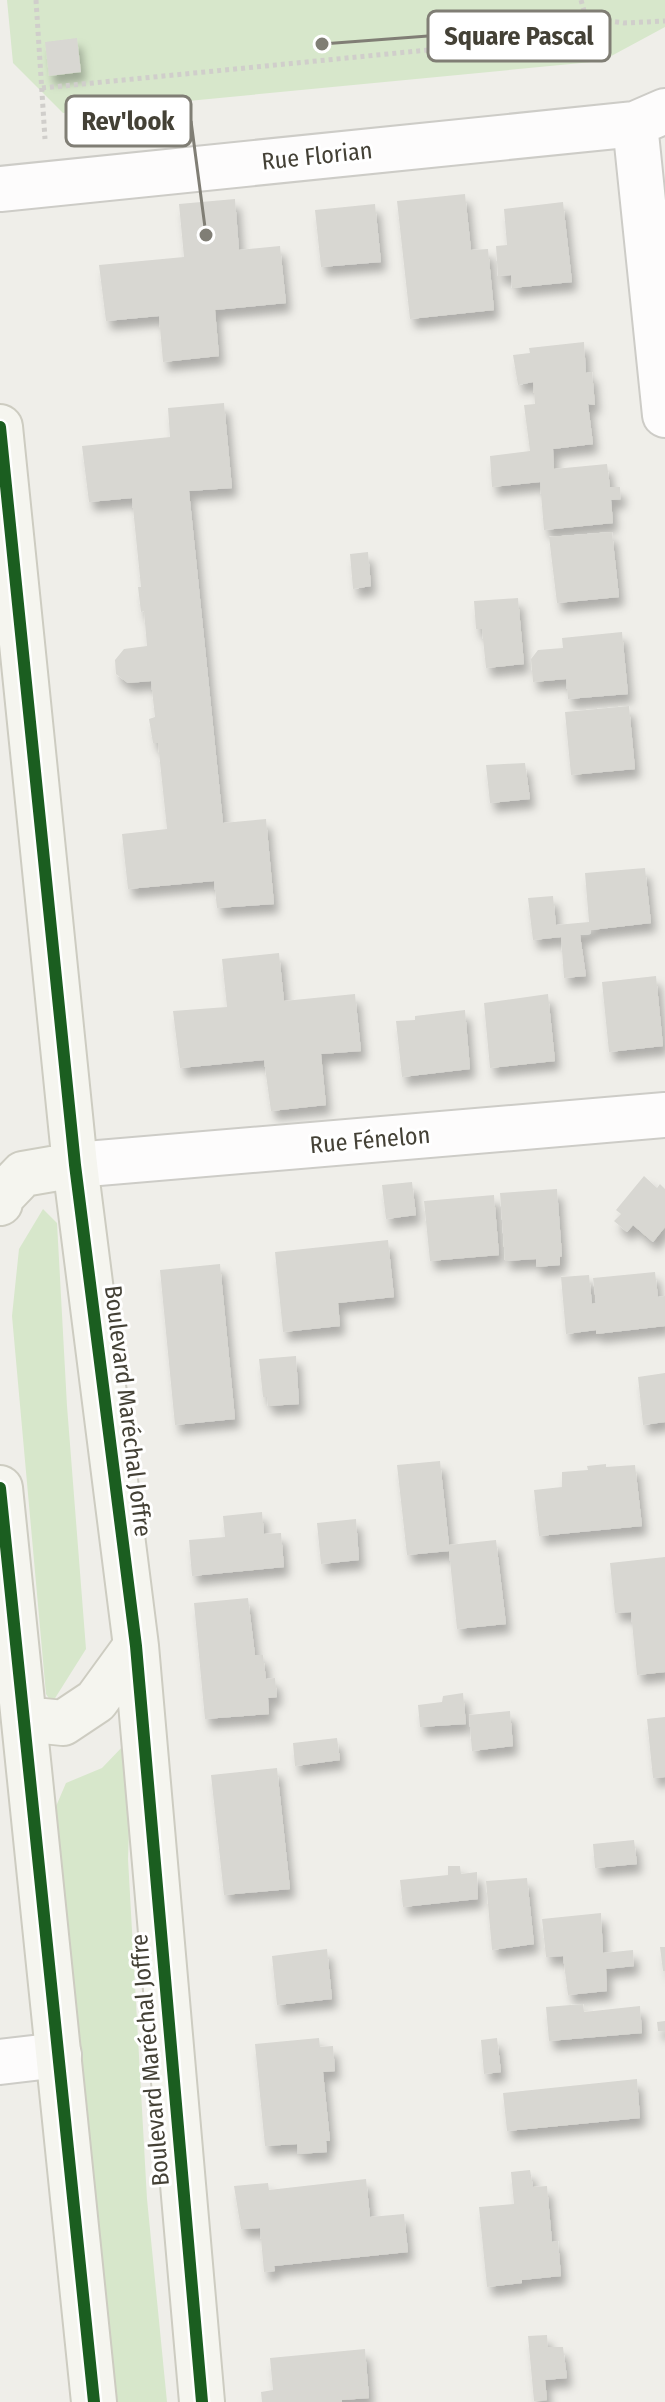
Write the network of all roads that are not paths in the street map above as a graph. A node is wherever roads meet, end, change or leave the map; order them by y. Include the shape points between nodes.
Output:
1 (650, 117) edge
2 (0, 189) edge
3 (665, 415) edge
4 (0, 427) edge
5 (665, 1115) edge
6 (75, 1165) junction
7 (0, 1203) edge
8 (0, 1488) edge
9 (136, 1646) junction
10 (12, 1718) edge
11 (59, 2055) junction
12 (0, 2062) edge
13 (94, 2402) edge
14 (202, 2402) edge

1 - 2 street, Rue Florian
1 - 3 street
4 - 6 main road, Boulevard Maréchal Joffre
5 - 6 street, Rue Fénelon
6 - 7 main road via 23,1174
6 - 9 main road, Boulevard Maréchal Joffre
8 - 10 main road
9 - 10 main road via 96,1701 63,1723
9 - 14 main road, Boulevard Maréchal Joffre
10 - 11 main road
11 - 12 street
11 - 13 main road

